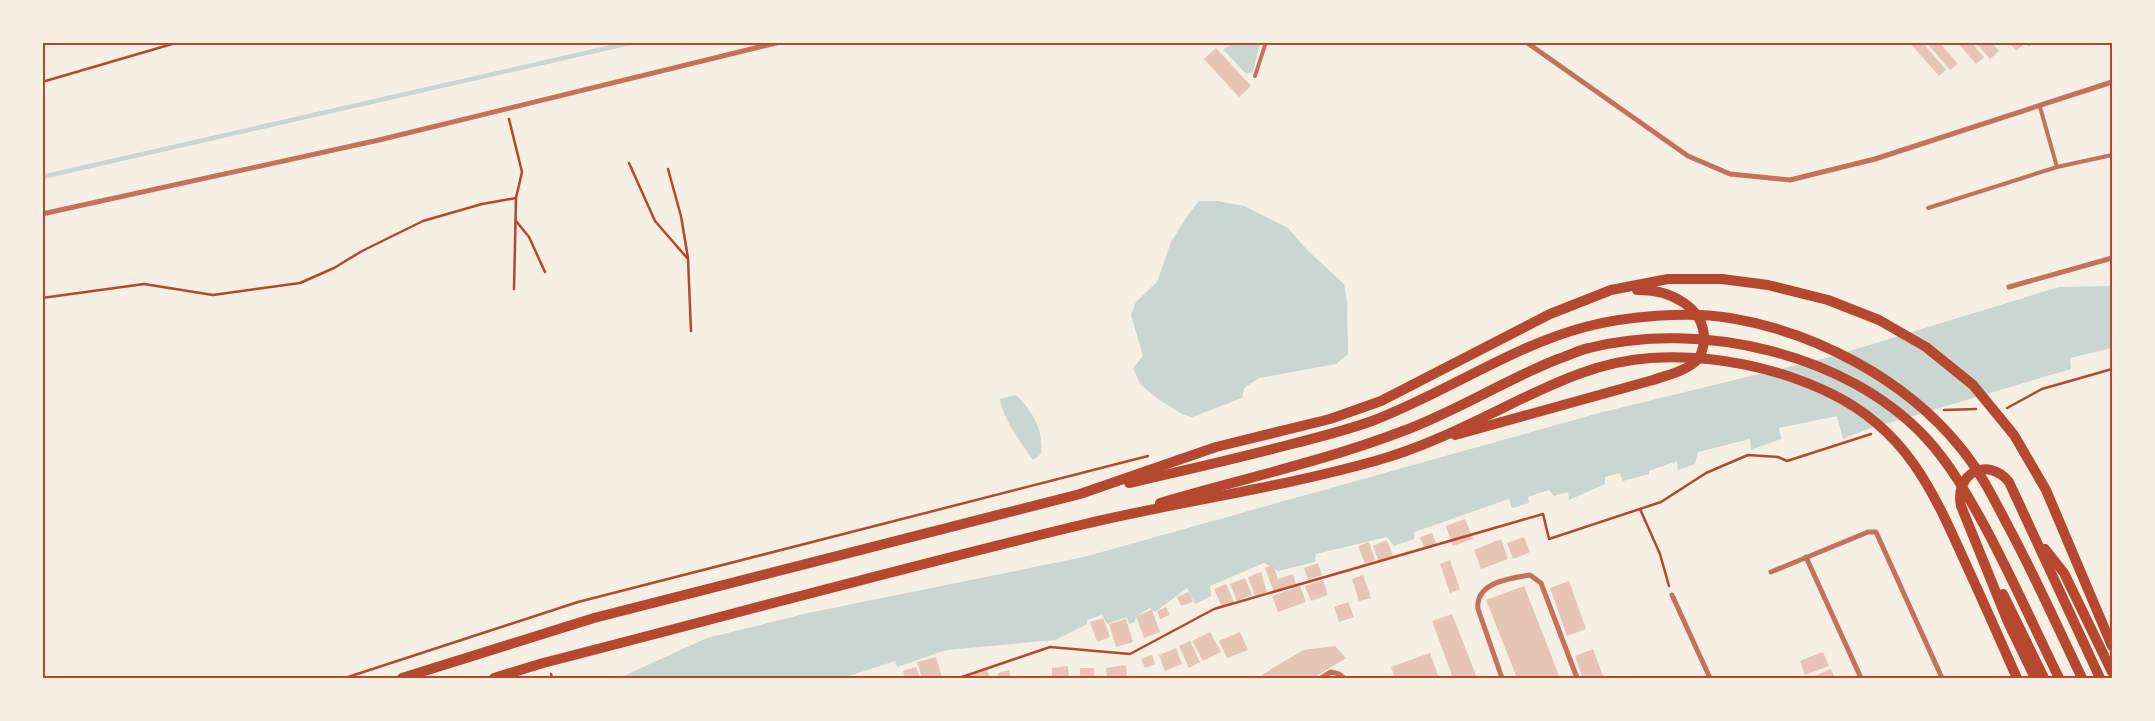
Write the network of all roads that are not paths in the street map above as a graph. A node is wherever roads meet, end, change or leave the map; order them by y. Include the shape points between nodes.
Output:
1 (780, 42) edge
2 (1266, 42) edge
3 (1526, 42) edge
4 (1256, 76) dead end
5 (2112, 82) edge
6 (2040, 107) junction
7 (2112, 155) edge
8 (2057, 167) junction
9 (1928, 208) dead end
10 (42, 214) edge
11 (2112, 258) edge
12 (2009, 288) dead end
13 (1611, 290) junction
14 (1427, 442) junction
15 (1080, 494) junction
16 (1961, 506) junction
17 (1088, 524) junction
18 (2034, 534) junction
19 (1806, 557) junction
20 (1771, 572) dead end
21 (1672, 595) road end
22 (2112, 646) edge
23 (2112, 672) edge
24 (402, 678) edge
25 (494, 678) edge
26 (1321, 678) edge
27 (1344, 678) edge
28 (1502, 678) edge
29 (1577, 678) edge
30 (1710, 678) edge
31 (1861, 678) edge
32 (1942, 678) edge
33 (2017, 678) edge
34 (2035, 678) edge
35 (2044, 678) edge
36 (2058, 678) edge
37 (2082, 678) edge
38 (2100, 678) edge

1 - 10 street via 379,140
2 - 4 lane
3 - 6 street via 1688,156 1730,174 1790,180 1875,159
5 - 6 street
6 - 8 lane
7 - 8 lane
8 - 9 lane
11 - 12 street
13 - 14 main road via 1648,290 1686,303 1703,328 1703,349 1697,361 1682,371 1653,380
13 - 15 main road via 1550,314 1381,401 1330,419 1216,447
13 - 22 main road via 1668,279 1722,278 1768,285 1828,300 1879,320 1926,347 1972,385 2014,435 2046,490
14 - 17 main road via 1333,472
14 - 33 main road via 1570,376 1605,364 1651,358 1697,358 1750,365 1800,380 1860,410 1909,455 1933,492
15 - 24 main road via 594,618
15 - 37 main road via 1354,428 1389,415 1519,352 1585,327 1662,315 1729,318 1781,330 1826,348 1879,376 1923,409 1960,446 1987,486 2018,544
16 - 18 main road via 1960,488 1968,477 1979,470 1998,472 2009,482
16 - 34 main road via 2008,622
16 - 35 main road
17 - 25 main road
17 - 36 main road via 1358,447 1406,430 1525,372 1589,348 1663,337 1709,338 1766,349 1818,367 1858,387 1925,437 1958,478 1998,552
18 - 23 main road via 2064,573
18 - 38 main road
19 - 20 street
19 - 31 street
19 - 32 street via 1868,532 1876,532
21 - 30 street
26 - 27 street via 1331,672
28 - 29 street via 1477,599 1482,591 1500,581 1530,575 1541,583

